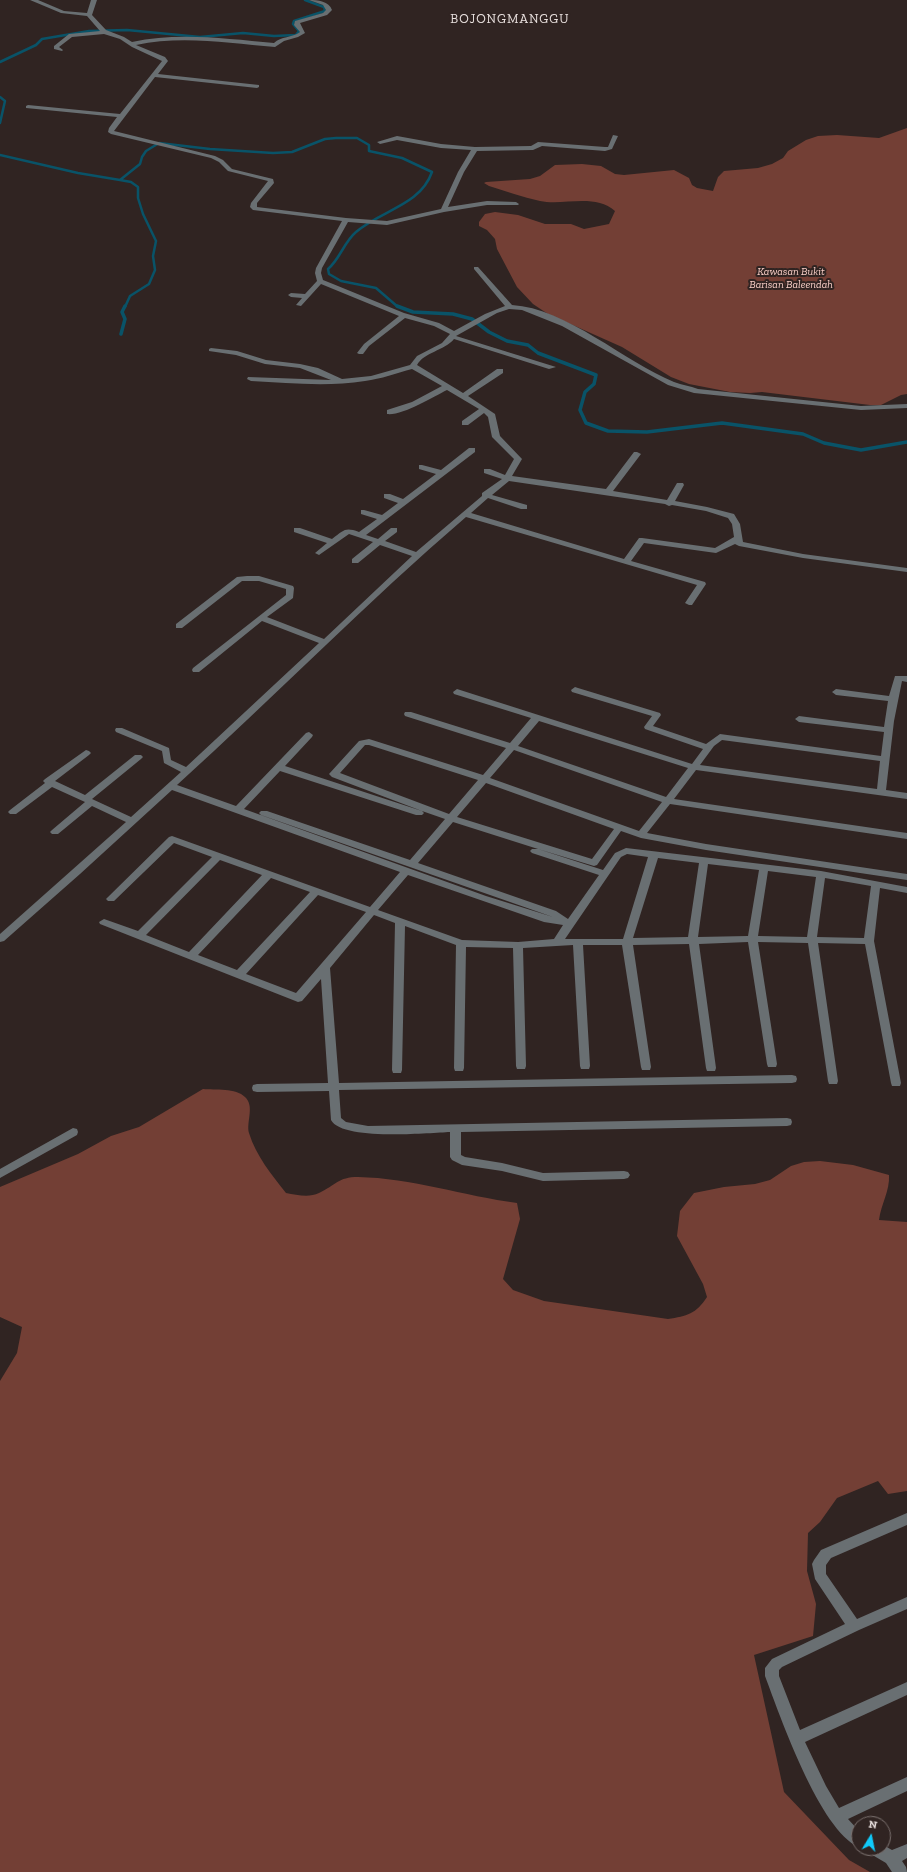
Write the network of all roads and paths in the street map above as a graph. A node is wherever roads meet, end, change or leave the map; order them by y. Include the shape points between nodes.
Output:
1 (33, 0) edge
2 (94, 0) edge
3 (316, 0) edge
4 (89, 15) junction
5 (103, 31) junction
6 (131, 44) junction
7 (60, 50) dead end
8 (154, 75) junction
9 (257, 86) dead end
10 (28, 107) dead end
11 (121, 116) junction
12 (615, 136) dead end
13 (380, 142) dead end
14 (475, 149) junction
15 (516, 204) dead end
16 (444, 210) junction
17 (346, 220) junction
18 (476, 268) dead end
19 (320, 281) junction
20 (291, 295) dead end
21 (308, 296) junction
22 (299, 305) dead end
23 (510, 307) junction
24 (405, 315) junction
25 (454, 335) junction
26 (211, 350) dead end
27 (361, 353) dead end
28 (413, 366) junction
29 (552, 367) dead end
30 (500, 371) dead end
31 (251, 379) dead end
32 (342, 382) junction
33 (446, 387) junction
34 (463, 397) junction
35 (907, 406) edge
36 (484, 409) junction
37 (390, 412) dead end
38 (465, 423) dead end
39 (472, 450) dead end
40 (637, 454) dead end
41 (422, 467) dead end
42 (487, 471) dead end
43 (441, 473) junction
44 (506, 478) junction
45 (680, 485) dead end
46 (608, 492) junction
47 (485, 495) junction
48 (387, 496) dead end
49 (404, 502) junction
50 (669, 504) junction
51 (524, 506) dead end
52 (364, 512) dead end
53 (466, 514) junction
54 (383, 518) junction
55 (297, 530) dead end
56 (394, 530) dead end
57 (361, 535) junction
58 (737, 539) junction
59 (332, 542) junction
60 (380, 542) junction
61 (319, 553) dead end
62 (417, 555) junction
63 (355, 561) dead end
64 (626, 562) junction
65 (907, 570) edge
66 (689, 603) dead end
67 (261, 618) junction
68 (179, 626) dead end
69 (324, 642) junction
70 (196, 670) dead end
71 (907, 679) edge
72 (575, 690) dead end
73 (457, 692) dead end
74 (836, 692) dead end
75 (893, 699) junction
76 (408, 714) dead end
77 (537, 717) junction
78 (799, 719) dead end
79 (118, 730) dead end
80 (888, 730) junction
81 (309, 735) dead end
82 (513, 747) junction
83 (709, 748) junction
84 (86, 753) dead end
85 (138, 757) dead end
86 (885, 759) junction
87 (278, 767) junction
88 (693, 767) junction
89 (187, 771) junction
90 (485, 780) junction
91 (51, 783) junction
92 (173, 784) junction
93 (881, 792) junction
94 (907, 796) edge
95 (89, 800) junction
96 (668, 801) junction
97 (240, 808) junction
98 (13, 812) dead end
99 (132, 820) junction
100 (448, 820) junction
101 (619, 828) junction
102 (55, 832) dead end
103 (641, 835) junction
104 (907, 836) edge
105 (654, 854) junction
106 (218, 856) junction
107 (704, 861) junction
108 (764, 867) junction
109 (408, 868) junction
110 (269, 874) junction
111 (605, 874) junction
112 (821, 874) junction
113 (907, 877) edge
114 (876, 884) junction
115 (907, 890) edge
116 (316, 891) junction
117 (111, 899) dead end
118 (372, 910) junction
119 (104, 922) dead end
120 (400, 922) junction
121 (570, 924) junction
122 (139, 936) junction
123 (0, 939) edge
124 (752, 939) junction
125 (693, 940) junction
126 (812, 940) junction
127 (869, 941) junction
128 (557, 942) junction
129 (578, 942) junction
130 (628, 942) junction
131 (461, 943) junction
132 (518, 944) junction
133 (191, 956) junction
134 (325, 967) junction
135 (239, 975) junction
136 (772, 1064) dead end
137 (521, 1066) dead end
138 (585, 1066) dead end
139 (646, 1067) dead end
140 (459, 1068) dead end
141 (711, 1068) dead end
142 (397, 1070) dead end
143 (792, 1079) dead end
144 (833, 1081) dead end
145 (896, 1083) dead end
146 (334, 1086) junction
147 (257, 1088) dead end
148 (787, 1122) dead end
149 (455, 1128) junction
150 (73, 1132) dead end
151 (0, 1174) edge
152 (624, 1175) dead end
153 (907, 1519) edge
154 (907, 1603) edge
155 (854, 1626) junction
156 (907, 1688) edge
157 (796, 1739) junction
158 (907, 1784) edge
159 (836, 1817) junction
160 (851, 1832) edge
161 (907, 1851) edge
162 (888, 1856) edge
163 (891, 1858) junction
164 (901, 1872) edge

1 - 4 street via 63,12
2 - 4 street
3 - 6 street via 325,4 329,10 325,14 297,22 303,32 297,36 280,39 275,45 159,39
4 - 5 street
5 - 6 street
5 - 7 street via 71,36 57,46
6 - 8 street via 163,58 164,64
8 - 9 street
8 - 11 street
10 - 11 street
11 - 17 street via 111,132 213,157 230,170 271,180 254,203 255,209
12 - 14 street via 610,148 605,149 538,144 534,148
13 - 14 street via 399,138
14 - 16 street via 461,172
15 - 16 street via 487,203
16 - 17 street via 399,222
17 - 19 street via 320,268
18 - 23 street
19 - 21 street
19 - 24 street
20 - 21 street
21 - 22 street
23 - 25 street via 477,320
23 - 35 street via 544,315 671,383 697,391 861,408
24 - 25 street via 444,327
24 - 27 street via 366,345
25 - 28 street via 446,344 417,359
25 - 29 street
26 - 32 street via 237,353 266,362 300,366
28 - 32 street via 365,379
28 - 33 street
30 - 34 street
31 - 32 street
33 - 34 street
33 - 37 street via 415,404
34 - 36 street
36 - 38 street
36 - 44 street via 492,416 496,437 518,459
39 - 43 street
40 - 46 street
41 - 43 street
42 - 44 street
43 - 49 street
44 - 46 street
44 - 47 street
45 - 50 street
46 - 50 street
47 - 51 street
47 - 53 street
48 - 49 street
49 - 54 street
50 - 58 street via 707,509 730,516 736,524
52 - 54 street
53 - 62 street
53 - 64 street
54 - 57 street
55 - 59 street
56 - 60 street
57 - 59 street via 348,530
57 - 60 street
58 - 64 street via 716,551 642,540
58 - 65 street via 739,544 756,548
59 - 61 street
60 - 62 street
60 - 63 street
62 - 69 street
64 - 66 street via 702,584
67 - 68 street via 290,596 290,588 255,577 240,579
67 - 69 street
67 - 70 street
69 - 89 street
71 - 75 street via 898,678
72 - 83 street via 657,715 648,727
73 - 77 street
74 - 75 street
75 - 80 street
76 - 82 street
77 - 82 street
77 - 88 street
78 - 80 street
79 - 89 street via 166,750 167,761
80 - 86 street
81 - 87 street
82 - 90 street
82 - 96 street
83 - 86 street via 720,737
83 - 88 street
84 - 91 street via 48,781
85 - 95 street
86 - 93 street
87 - 97 street
87 - 100 street
88 - 93 street
88 - 96 street
89 - 92 street
90 - 100 street
90 - 100 street via 369,742 362,743 334,772 335,775
90 - 101 street
91 - 95 street
91 - 98 street
92 - 97 street
92 - 99 street
93 - 94 street
95 - 99 street
95 - 102 street
96 - 103 street
96 - 104 street
97 - 109 street
99 - 123 street
100 - 101 street via 594,862
100 - 109 street
100 - 111 street
101 - 103 street
103 - 113 street
105 - 107 street
105 - 111 street via 626,851 618,855
105 - 130 street
106 - 110 street
106 - 117 street via 172,839
106 - 122 street
107 - 108 street
107 - 125 street
108 - 112 street
108 - 124 street
109 - 118 street
109 - 121 street via 548,920
110 - 116 street
110 - 133 street
111 - 121 street
112 - 114 street
112 - 126 street
114 - 115 street
114 - 127 street
116 - 118 street
116 - 135 street
118 - 120 street
118 - 134 street
119 - 122 street
120 - 131 street
120 - 142 street
121 - 128 street
122 - 133 street
124 - 125 street
124 - 126 street
124 - 136 street
125 - 130 street
125 - 141 street
126 - 127 street
126 - 144 street
127 - 145 street
128 - 129 street
128 - 132 street
129 - 130 street
129 - 138 street
130 - 139 street
131 - 132 street
131 - 140 street
132 - 137 street
133 - 135 street
134 - 135 street via 298,998
134 - 146 street
143 - 146 street
146 - 147 street
146 - 149 street via 336,1120 343,1125 368,1130
148 - 149 street
149 - 152 street via 456,1157 462,1161 543,1177
150 - 151 street
153 - 155 street via 826,1554 819,1564 820,1575
154 - 155 street
155 - 157 street via 777,1663 772,1668 772,1676
156 - 157 street
157 - 159 street
158 - 159 street
159 - 160 street
161 - 163 street
162 - 163 street
163 - 164 street

